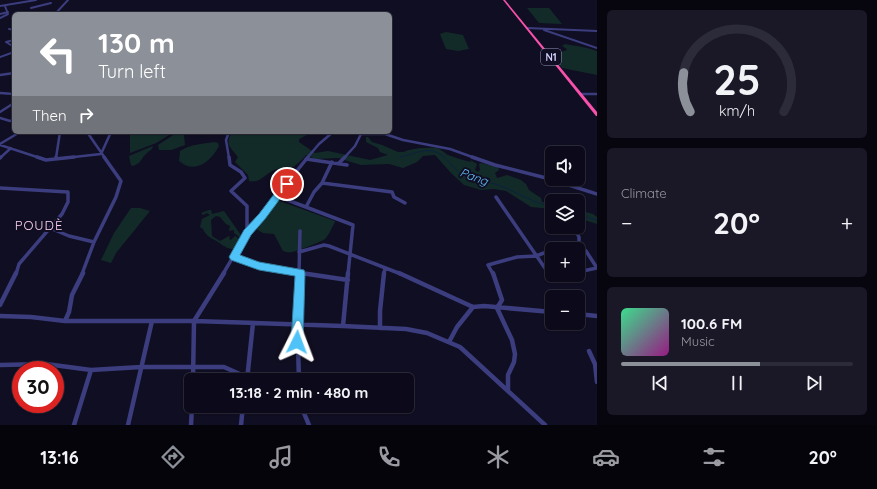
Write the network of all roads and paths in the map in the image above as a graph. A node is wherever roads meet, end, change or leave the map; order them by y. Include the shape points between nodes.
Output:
1 (31, 0) edge
2 (36, 0) edge
3 (48, 0) edge
4 (69, 0) edge
5 (504, 0) edge
6 (0, 6) edge
7 (5, 6) junction
8 (31, 8) dead end
9 (8, 12) junction
10 (57, 12) edge
11 (0, 14) edge
12 (0, 18) edge
13 (527, 28) junction
14 (9, 29) dead end
15 (539, 29) junction
16 (12, 30) edge
17 (597, 31) edge
18 (12, 40) edge
19 (12, 46) edge
20 (597, 48) edge
21 (12, 53) edge
22 (0, 58) edge
23 (12, 73) edge
24 (0, 74) edge
25 (0, 93) edge
26 (12, 94) edge
27 (580, 94) junction
28 (597, 94) edge
29 (12, 105) edge
30 (0, 113) edge
31 (597, 115) edge
32 (0, 118) edge
33 (12, 120) edge
34 (17, 134) edge
35 (60, 134) edge
36 (88, 134) edge
37 (110, 134) edge
38 (229, 134) edge
39 (331, 134) edge
40 (361, 134) edge
41 (386, 134) edge
42 (0, 144) edge
43 (10, 148) junction
44 (100, 154) junction
45 (0, 158) edge
46 (56, 159) junction
47 (306, 159) junction
48 (332, 162) junction
49 (339, 163) junction
50 (347, 164) dead end
51 (322, 183) junction
52 (0, 188) edge
53 (597, 194) edge
54 (277, 196) junction
55 (496, 197) dead end
56 (405, 204) dead end
57 (306, 206) junction
58 (50, 228) junction
59 (300, 231) dead end
60 (247, 233) junction
61 (94, 242) junction
62 (585, 250) edge
63 (299, 252) junction
64 (351, 253) junction
65 (545, 253) edge
66 (536, 256) junction
67 (234, 257) junction
68 (545, 267) edge
69 (385, 268) junction
70 (597, 268) edge
71 (585, 271) edge
72 (300, 273) junction
73 (348, 280) junction
74 (0, 305) edge
75 (473, 307) junction
76 (497, 308) junction
77 (545, 311) edge
78 (585, 315) edge
79 (0, 316) edge
80 (597, 316) edge
81 (65, 321) junction
82 (152, 321) junction
83 (194, 321) junction
84 (253, 323) junction
85 (298, 325) junction
86 (343, 326) junction
87 (380, 328) junction
88 (449, 342) junction
89 (589, 351) dead end
90 (0, 365) edge
91 (141, 367) junction
92 (194, 367) junction
93 (91, 370) junction
94 (194, 373) edge
95 (236, 373) edge
96 (249, 373) edge
97 (299, 373) edge
98 (597, 382) edge
99 (508, 390) junction
100 (192, 413) edge
101 (243, 413) edge
102 (304, 413) edge
103 (74, 425) edge
104 (128, 425) edge
105 (191, 425) edge
106 (241, 425) edge
107 (309, 425) edge
108 (545, 425) edge

1 - 6 street
2 - 7 street
3 - 8 street via 51,3
4 - 10 street
5 - 13 highway, N1
6 - 7 street
7 - 9 street
9 - 11 street
9 - 12 street
13 - 15 street
13 - 27 highway, N1
14 - 16 street
15 - 17 street
15 - 20 street
18 - 19 street via 6,42
21 - 22 street
23 - 24 street
25 - 26 street
27 - 28 street
27 - 31 highway, N1
29 - 30 street
32 - 33 street
34 - 42 street
35 - 46 street
36 - 44 street
37 - 44 street
38 - 60 street via 226,140 230,164 242,172 245,178 231,191 247,206
39 - 47 street
40 - 49 street via 355,146
41 - 53 street via 450,149 495,165
42 - 43 street
43 - 45 street
43 - 46 street via 46,160
44 - 46 street
44 - 61 street via 121,181
47 - 48 street
47 - 54 street
48 - 49 street
48 - 51 street
49 - 50 street
51 - 56 street via 392,192 394,197
51 - 57 street
52 - 58 street via 68,192 68,202
54 - 57 street
54 - 60 street
55 - 66 street
57 - 64 street via 353,225
58 - 61 street
58 - 74 street via 19,264
59 - 63 street
60 - 67 street
61 - 81 street via 80,281 72,295
62 - 70 street
63 - 64 street via 324,245
63 - 72 street
64 - 69 street
64 - 73 street
65 - 66 street
66 - 68 street
66 - 76 street via 517,257 488,265 502,300
67 - 72 street via 259,266
67 - 83 street
69 - 75 street
69 - 87 street
70 - 71 street
72 - 73 street
72 - 85 street
73 - 86 street
75 - 76 street
75 - 88 street
76 - 77 street
76 - 99 street via 512,342 515,361 508,374
78 - 80 street
79 - 81 street
81 - 82 street
82 - 83 street
82 - 91 street
83 - 84 street
83 - 92 street
84 - 85 street
84 - 96 street
85 - 86 street
85 - 97 street
86 - 87 street
87 - 88 street via 427,333
88 - 99 street via 460,347
89 - 98 street via 595,364
90 - 93 street via 46,364
91 - 92 street
91 - 93 street
91 - 104 street
92 - 94 street
92 - 95 street via 224,367
93 - 103 street
99 - 108 street
100 - 105 street
101 - 106 street
102 - 107 street

